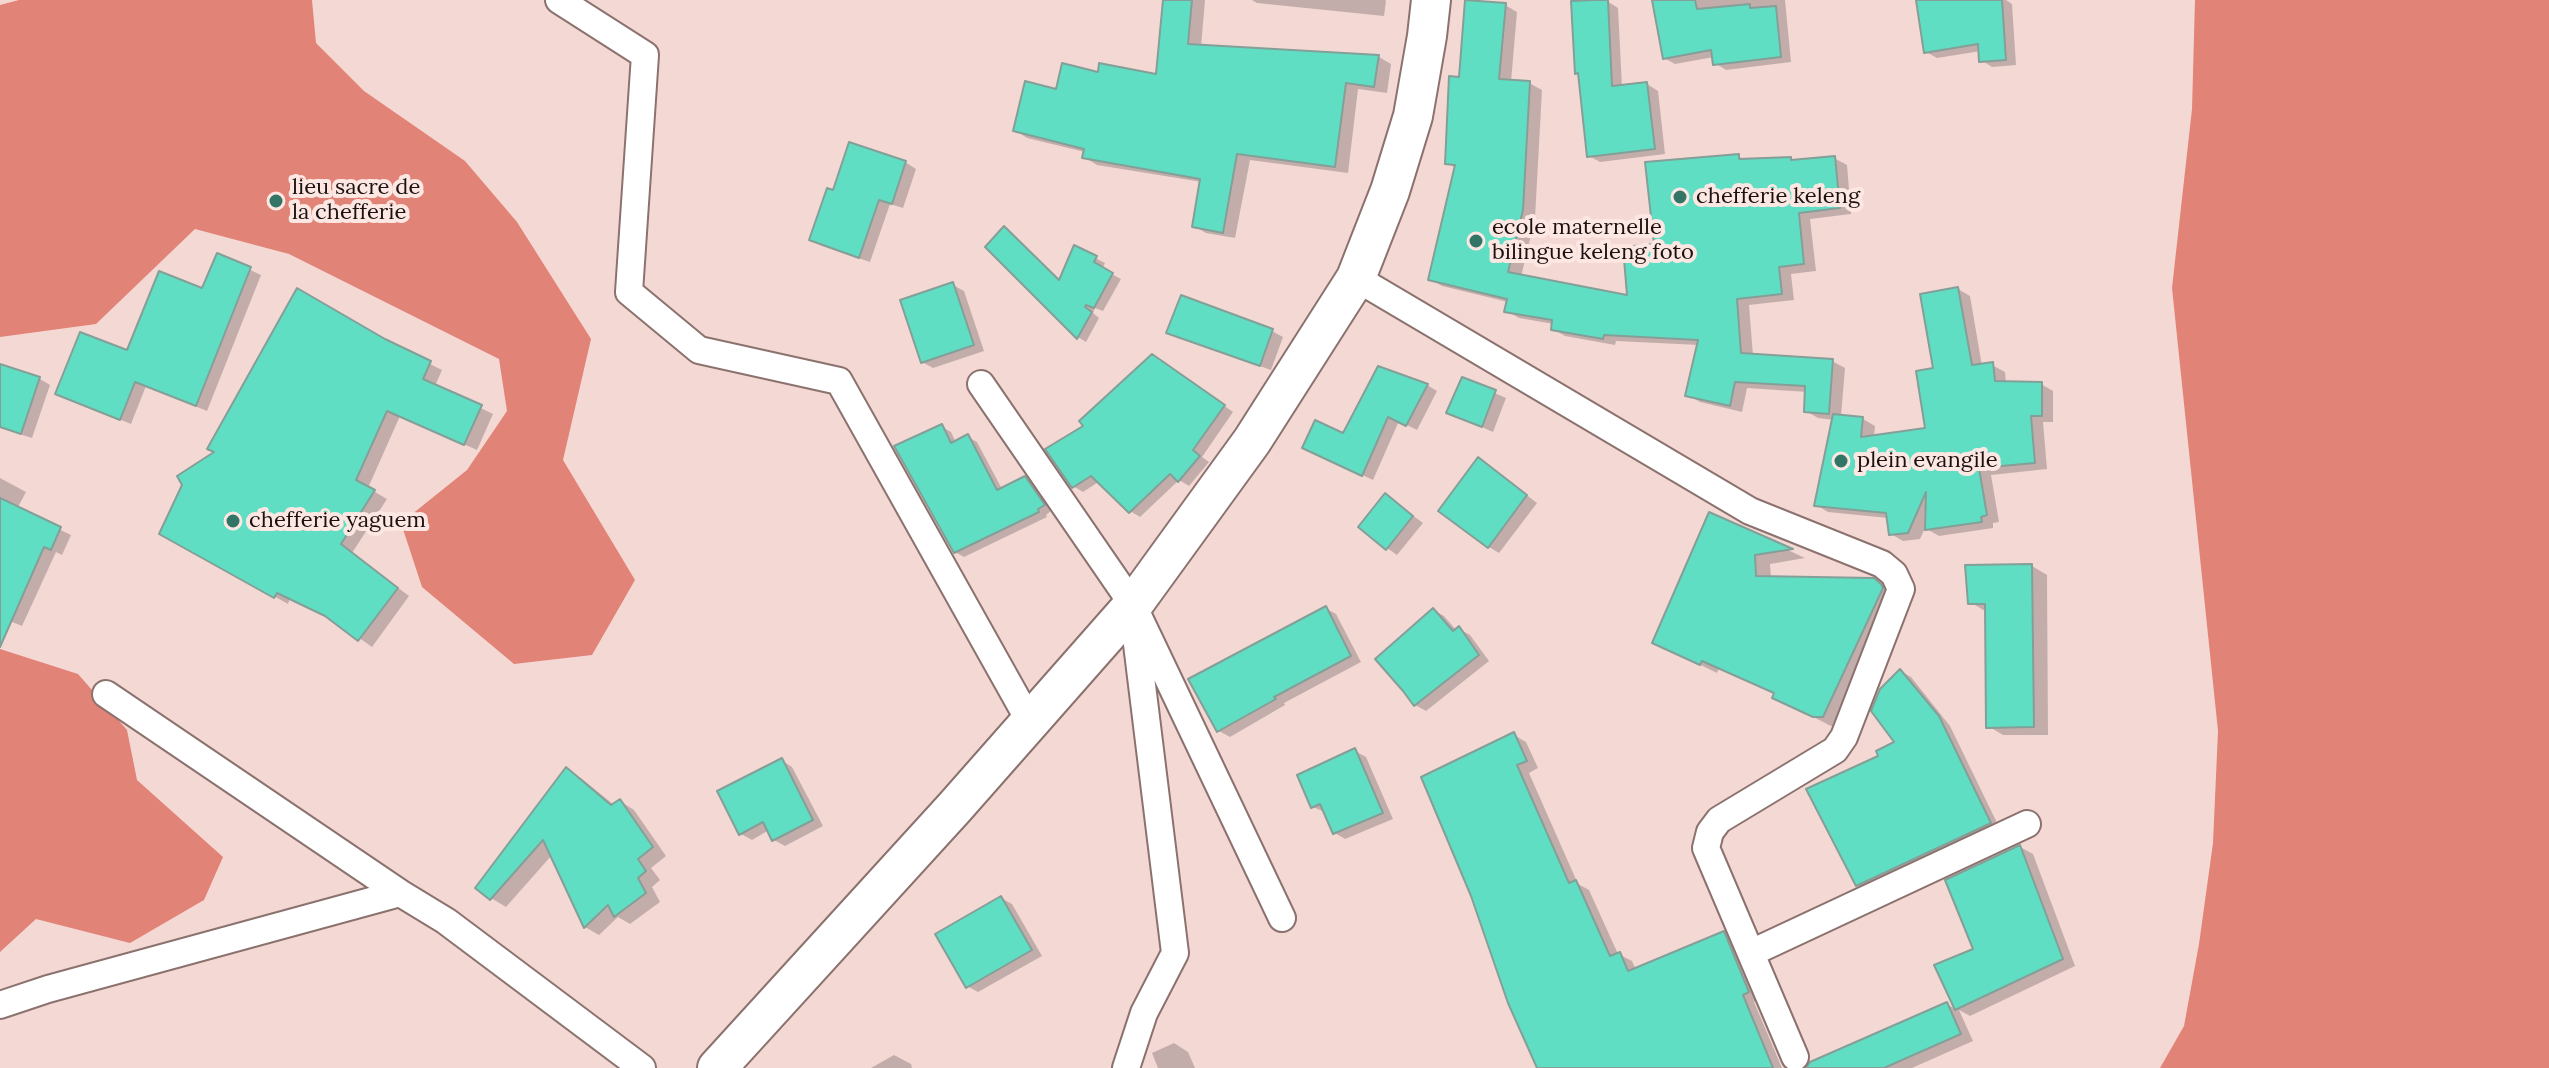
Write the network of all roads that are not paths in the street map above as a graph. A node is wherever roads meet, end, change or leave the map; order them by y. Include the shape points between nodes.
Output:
1 (559, 0) edge
2 (1431, 0) edge
3 (1356, 278) junction
4 (981, 384) dead end
5 (1133, 605) junction
6 (106, 694) dead end
7 (1030, 722) junction
8 (2027, 824) dead end
9 (400, 893) junction
10 (1282, 918) dead end
11 (1751, 953) junction
12 (0, 1005) edge
13 (1795, 1057) dead end
14 (725, 1064) edge
15 (642, 1068) edge
16 (1126, 1068) edge

1 - 7 street via 645,55 629,292 699,350 839,381
2 - 3 main road via 1413,116
3 - 5 main road via 1252,441
3 - 11 street via 1750,511 1882,564 1894,574 1901,589 1835,750 1719,820 1710,832 1706,848
4 - 5 street
5 - 7 main road
5 - 10 street
5 - 16 street via 1175,953 1144,1013
6 - 9 street
7 - 14 main road
8 - 11 street
9 - 12 street
9 - 15 street via 446,921
11 - 13 street

